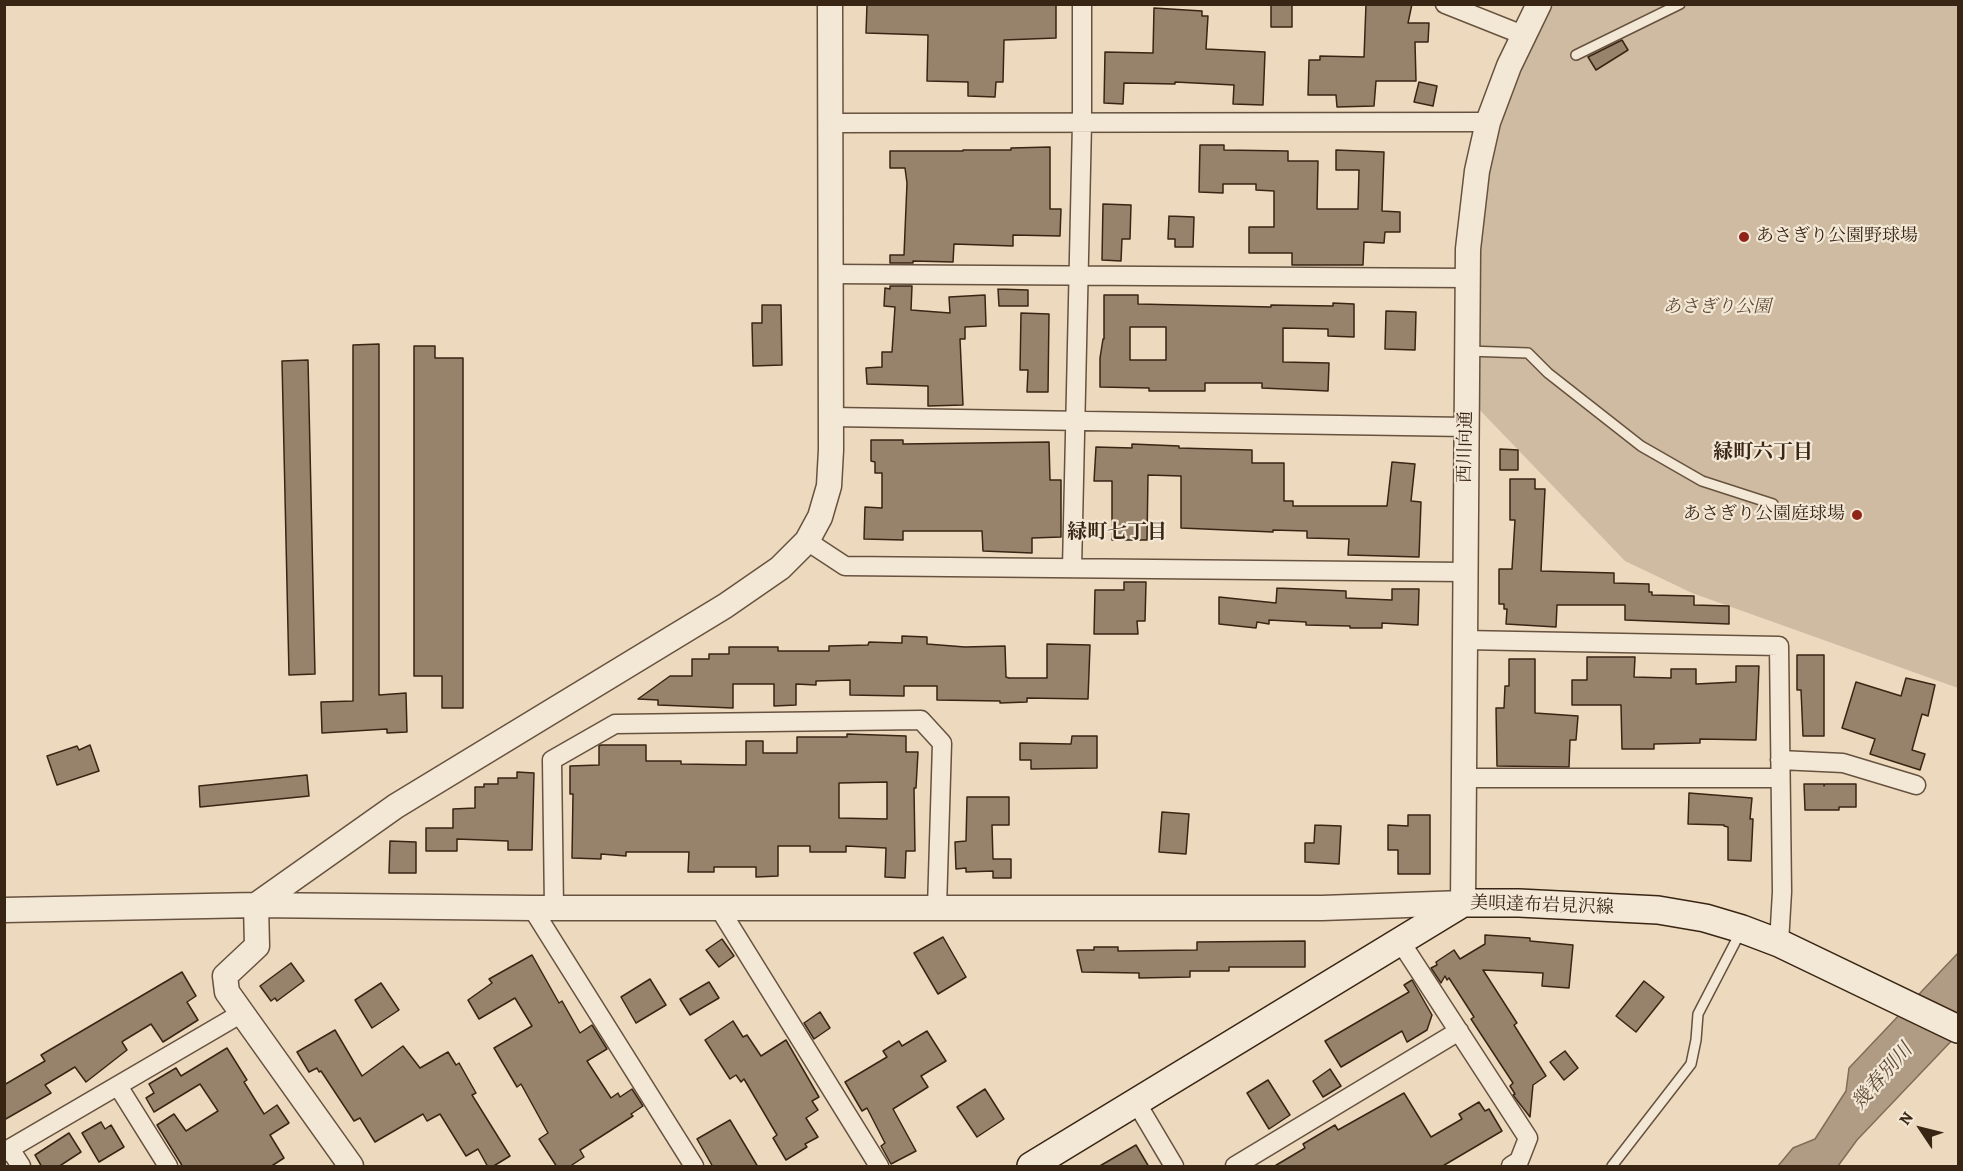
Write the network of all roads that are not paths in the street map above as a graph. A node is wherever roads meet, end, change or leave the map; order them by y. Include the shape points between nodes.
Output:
1 (830, 4) edge
2 (1082, 4) edge
3 (1445, 4) edge
4 (1539, 4) edge
5 (1680, 4) edge
6 (1523, 34) junction
7 (1576, 55) dead end
8 (1488, 122) junction
9 (830, 123) junction
10 (1082, 123) junction
11 (831, 274) junction
12 (1078, 276) junction
13 (1468, 278) junction
14 (1467, 351) junction
15 (832, 417) junction
16 (1075, 421) junction
17 (1466, 427) junction
18 (1773, 504) dead end
19 (807, 541) junction
20 (1072, 568) junction
21 (1464, 572) junction
22 (1464, 640) junction
23 (1780, 769) junction
24 (1462, 778) junction
25 (1916, 785) dead end
26 (1462, 903) junction
27 (256, 905) junction
28 (543, 908) junction
29 (719, 908) junction
30 (937, 908) junction
31 (4, 910) edge
32 (1742, 929) junction
33 (1400, 941) junction
34 (1779, 943) junction
35 (242, 1013) junction
36 (1959, 1029) edge
37 (1459, 1031) junction
38 (118, 1086) junction
39 (1136, 1102) junction
40 (7, 1151) edge
41 (21, 1167) edge
42 (168, 1167) edge
43 (351, 1167) edge
44 (694, 1167) edge
45 (879, 1167) edge
46 (1031, 1167) edge
47 (1174, 1167) edge
48 (1235, 1167) edge
49 (1511, 1167) edge
50 (1612, 1167) edge

1 - 9 street
2 - 10 street
3 - 6 street
4 - 6 street, 西川向通
5 - 7 lane
6 - 8 street, 西川向通
8 - 10 street
8 - 13 street, 西川向通 via 1471,213
9 - 10 street
9 - 11 street
10 - 12 street
11 - 12 street
11 - 15 street
12 - 13 street
12 - 16 street
13 - 14 street, 西川向通
14 - 17 street, 西川向通
14 - 18 lane via 1528,353 1641,446 1702,482
15 - 16 street
15 - 19 street via 829,486 820,517
16 - 17 street
16 - 20 street
17 - 21 street, 西川向通
19 - 20 street via 845,566
19 - 27 street via 780,568 725,606 396,806
20 - 21 street
21 - 22 street, 西川向通
22 - 23 street via 1779,646
22 - 24 street, 西川向通
23 - 24 street
23 - 25 street via 1843,763
23 - 34 street
24 - 26 street, 西川向通
26 - 30 street via 1322,908
26 - 32 main road, 美唄達布岩見沢線 via 1658,910
26 - 33 main road, 美唄達布岩見沢線
27 - 28 street
27 - 31 street
27 - 35 street via 257,946 225,975 227,992
28 - 29 street
28 - 30 street via 552,760 615,724 921,720 942,743
28 - 44 street
29 - 30 street
29 - 45 street
32 - 34 main road, 美唄達布岩見沢線
32 - 50 lane via 1698,1014 1691,1064
33 - 37 street
33 - 39 main road, 美唄達布岩見沢線
34 - 36 main road, 美唄達布岩見沢線
35 - 38 street
35 - 43 street
37 - 48 street
37 - 49 street via 1528,1138 1519,1161
38 - 40 street
38 - 42 street
39 - 46 main road, 美唄達布岩見沢線
39 - 47 street
40 - 41 street

